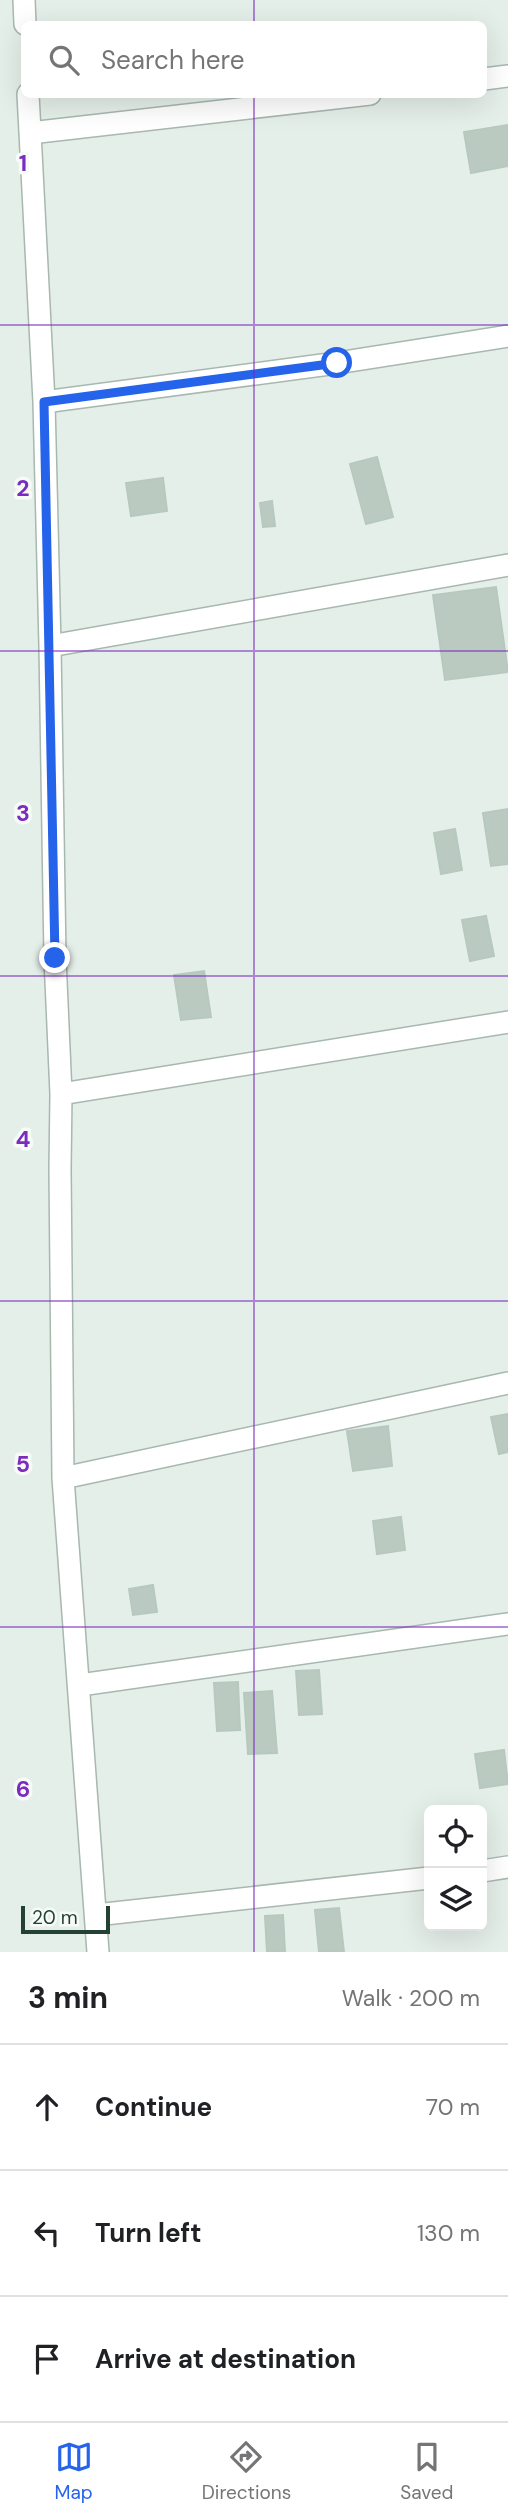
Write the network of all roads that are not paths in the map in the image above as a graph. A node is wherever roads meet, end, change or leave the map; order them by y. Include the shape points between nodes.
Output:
1 (24, 0) edge
2 (25, 21) edge
3 (508, 76) edge
4 (487, 79) edge
5 (28, 98) edge
6 (336, 98) edge
7 (30, 134) junction
8 (508, 336) edge
9 (44, 402) junction
10 (508, 565) edge
11 (50, 646) junction
12 (508, 1022) edge
13 (61, 1094) junction
14 (508, 1383) edge
15 (63, 1478) junction
16 (508, 1624) edge
17 (80, 1685) junction
18 (508, 1867) edge
19 (487, 1870) edge
20 (424, 1879) edge
21 (96, 1915) junction
22 (98, 1952) edge

1 - 2 street
3 - 4 street
5 - 7 street
6 - 7 street
7 - 9 street
8 - 9 street
9 - 11 street
10 - 11 street
11 - 13 street
12 - 13 street
13 - 15 street
14 - 15 street
15 - 17 street
16 - 17 street
17 - 21 street
18 - 19 street
20 - 21 street
21 - 22 street

